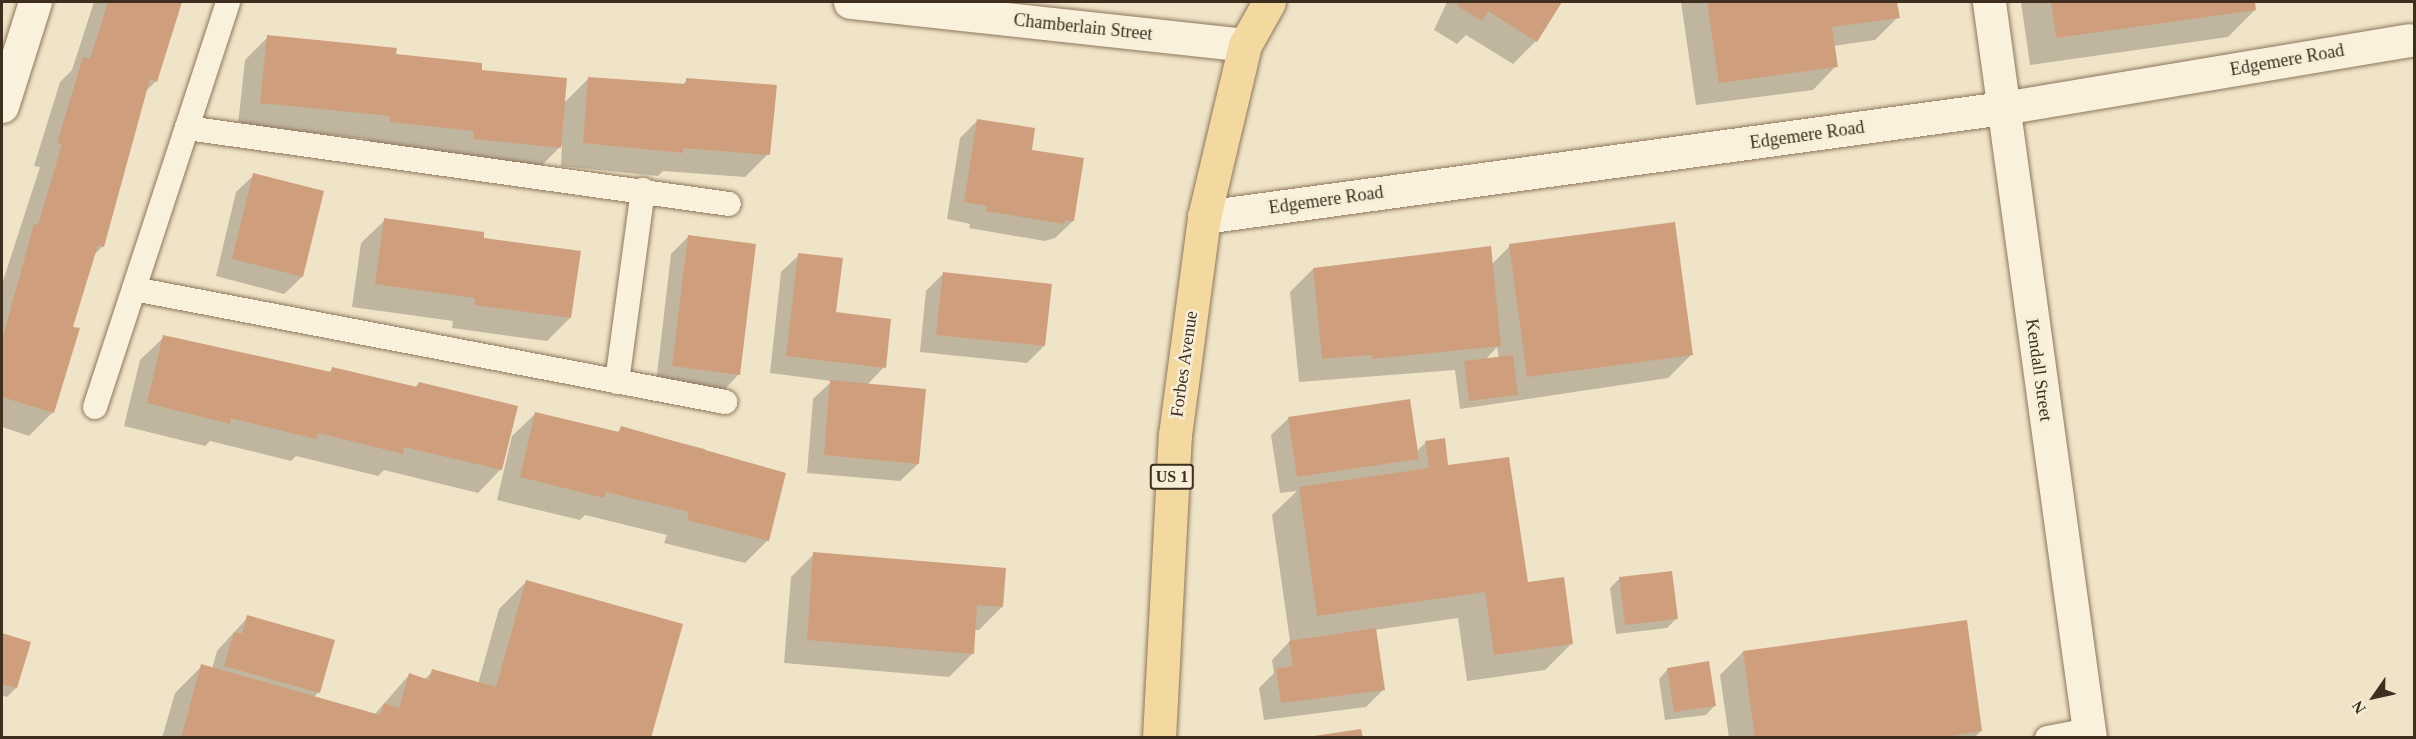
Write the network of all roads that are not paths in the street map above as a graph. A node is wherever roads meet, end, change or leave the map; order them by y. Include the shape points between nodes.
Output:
1 (35, 2) edge
2 (228, 2) edge
3 (850, 2) edge
4 (1269, 2) edge
5 (1989, 2) edge
6 (2408, 40) dead end
7 (1245, 45) junction
8 (2, 106) edge
9 (2003, 108) junction
10 (187, 128) junction
11 (643, 190) junction
12 (729, 204) dead end
13 (1204, 217) junction
14 (134, 289) junction
15 (617, 382) junction
16 (725, 402) dead end
17 (95, 407) dead end
18 (2089, 734) edge
19 (1159, 738) edge
20 (2047, 738) edge

1 - 8 street
2 - 10 lane
3 - 7 street, Chamberlain Street
4 - 7 main road, Forbes Avenue / US 1
5 - 9 street, Kendall Street
6 - 9 street, Edgemere Road
7 - 13 main road, Forbes Avenue / US 1
9 - 13 street, Edgemere Road
9 - 18 street, Kendall Street
10 - 11 lane
10 - 14 lane
11 - 12 lane
11 - 15 lane
13 - 19 main road, Forbes Avenue / US 1 via 1175,435
14 - 15 lane
14 - 17 lane
15 - 16 lane
18 - 20 lane

